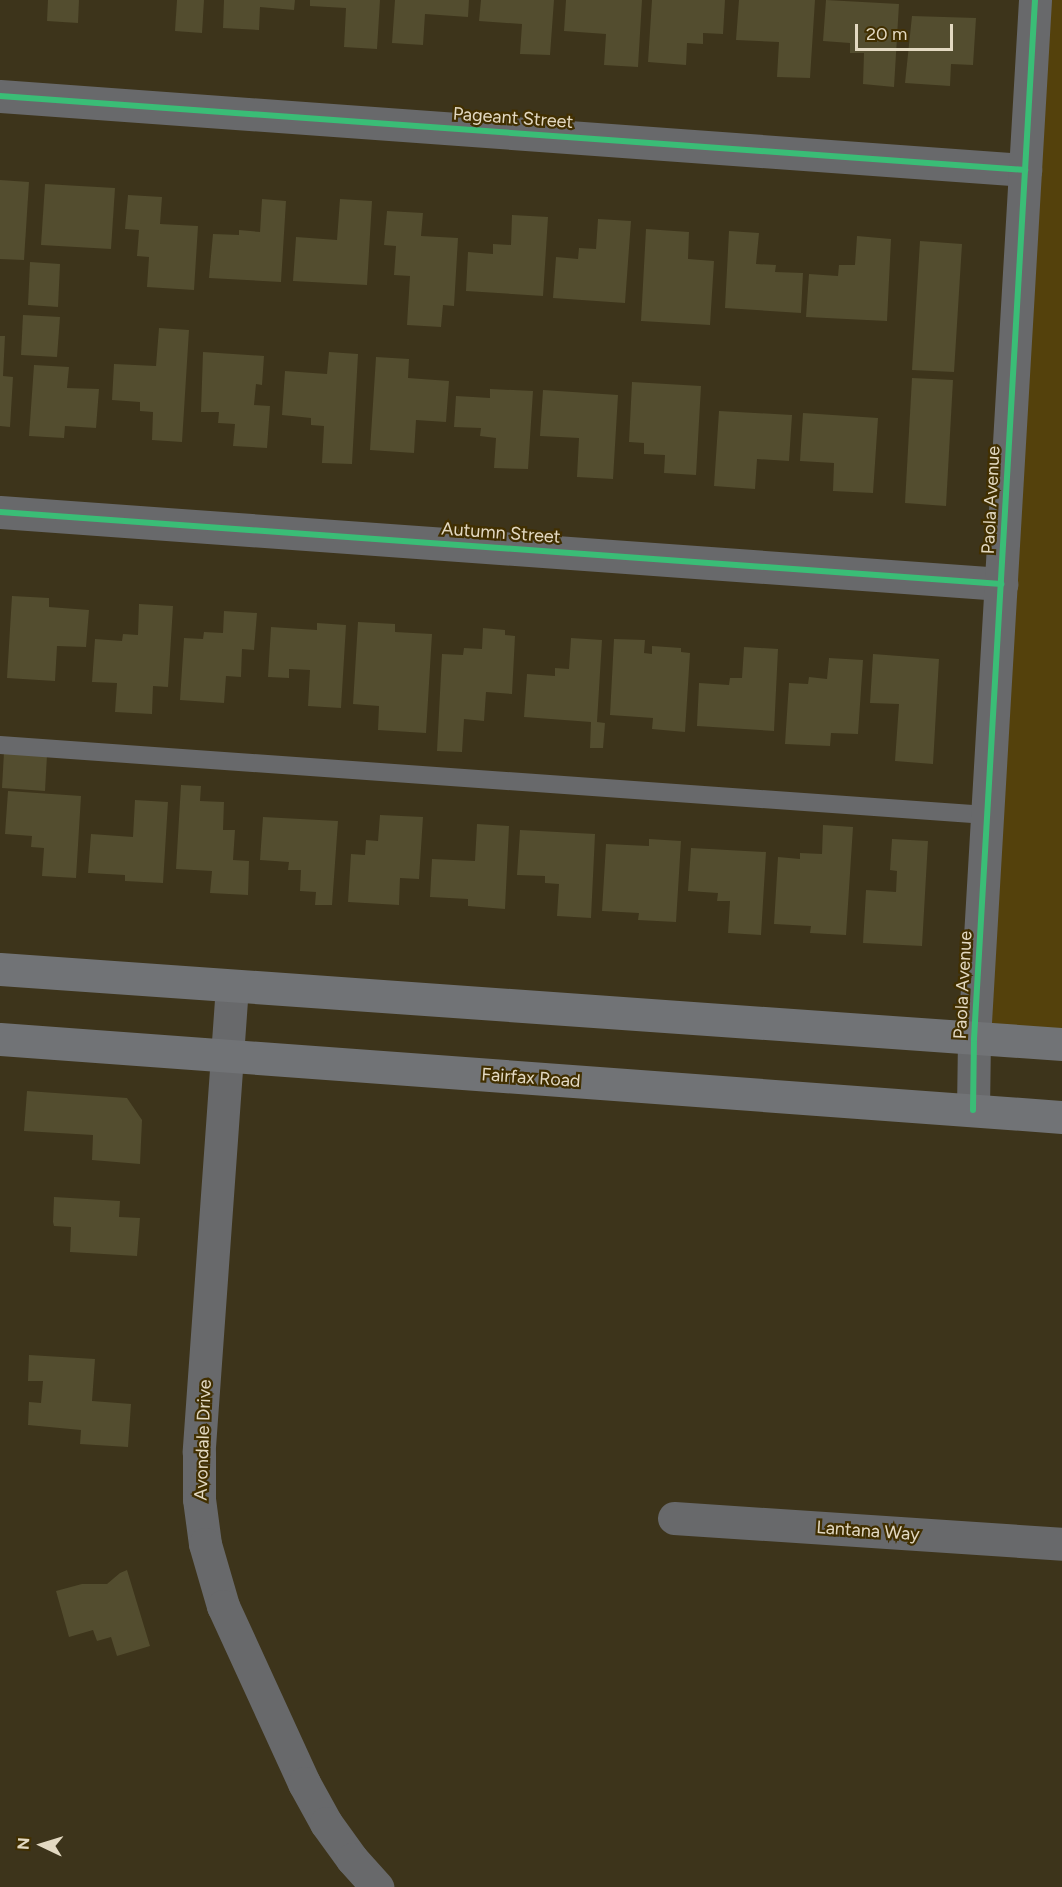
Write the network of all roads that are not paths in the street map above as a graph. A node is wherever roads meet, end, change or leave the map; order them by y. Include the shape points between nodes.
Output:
1 (1035, 0) edge
2 (0, 96) edge
3 (1025, 170) junction
4 (0, 512) edge
5 (1001, 584) junction
6 (0, 745) edge
7 (987, 815) junction
8 (0, 969) edge
9 (232, 986) junction
10 (974, 1038) junction
11 (0, 1040) edge
12 (1062, 1044) edge
13 (226, 1056) junction
14 (973, 1110) junction
15 (1062, 1117) edge
16 (674, 1518) dead end
17 (1062, 1544) edge
18 (377, 1887) edge

1 - 3 street, Paola Avenue
2 - 3 street, Pageant Street
3 - 5 street, Paola Avenue
4 - 5 street, Autumn Street
5 - 7 street, Paola Avenue
6 - 7 lane
7 - 10 street, Paola Avenue
8 - 9 main road
9 - 10 main road
9 - 13 street, Avondale Drive
10 - 12 main road
10 - 14 street, Paola Avenue
11 - 13 main road, Fairfax Road
13 - 14 main road, Fairfax Road
13 - 18 street, Avondale Drive via 200,1452 199,1499 206,1544 223,1606 304,1783 326,1822
14 - 15 main road, Fairfax Road
16 - 17 street, Lantana Way

